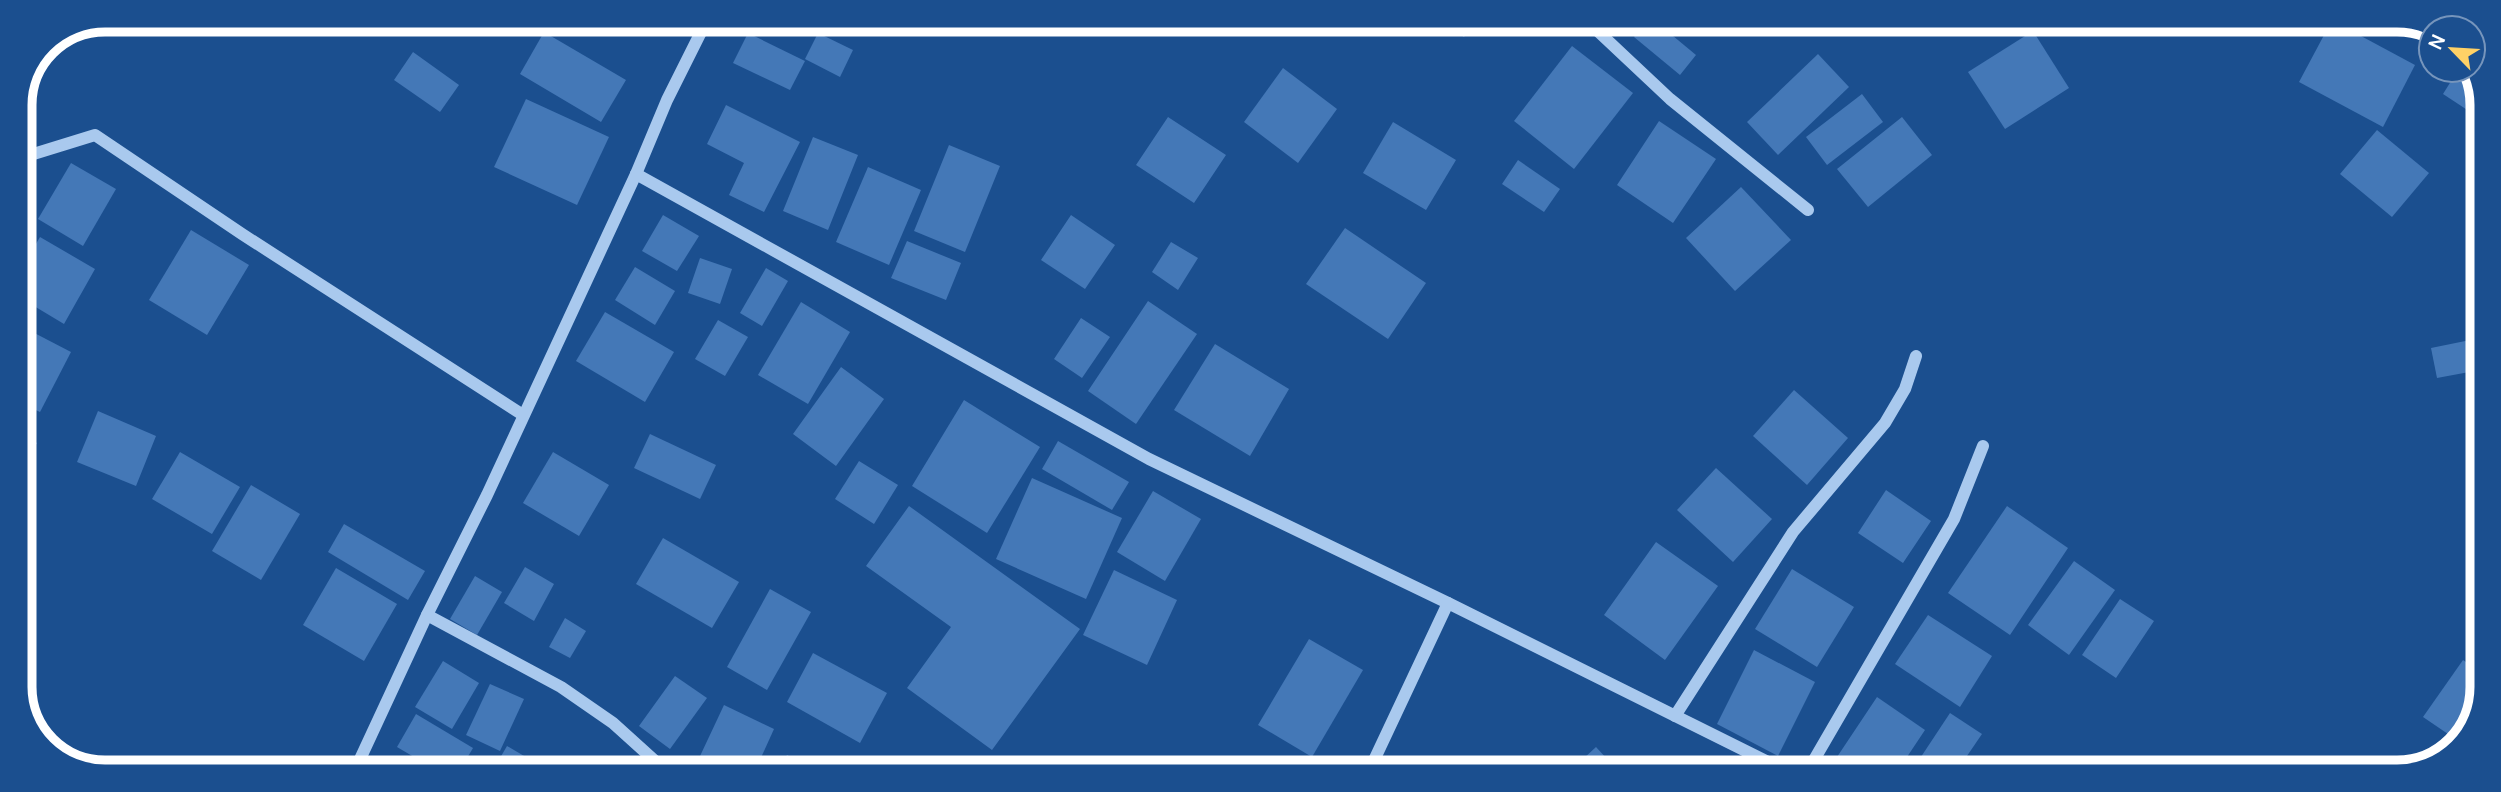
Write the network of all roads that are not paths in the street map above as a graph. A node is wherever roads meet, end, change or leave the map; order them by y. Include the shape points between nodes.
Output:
1 (701, 32) edge
2 (1599, 32) edge
3 (32, 154) edge
4 (636, 174) junction
5 (1808, 210) dead end
6 (1916, 356) dead end
7 (523, 415) junction
8 (1983, 446) dead end
9 (1448, 603) junction
10 (427, 615) junction
11 (1675, 716) junction
12 (360, 760) edge
13 (652, 760) edge
14 (1374, 760) edge
15 (1764, 760) edge
16 (1814, 760) edge

1 - 4 street
2 - 5 street via 1670,99
3 - 7 street via 95,135
4 - 7 street
4 - 9 street via 1149,459
6 - 11 street via 1905,389 1885,423 1793,532
7 - 10 street
8 - 16 street via 1954,519
9 - 11 street
9 - 14 street
10 - 12 street
10 - 13 street via 561,687 613,723
11 - 15 street

